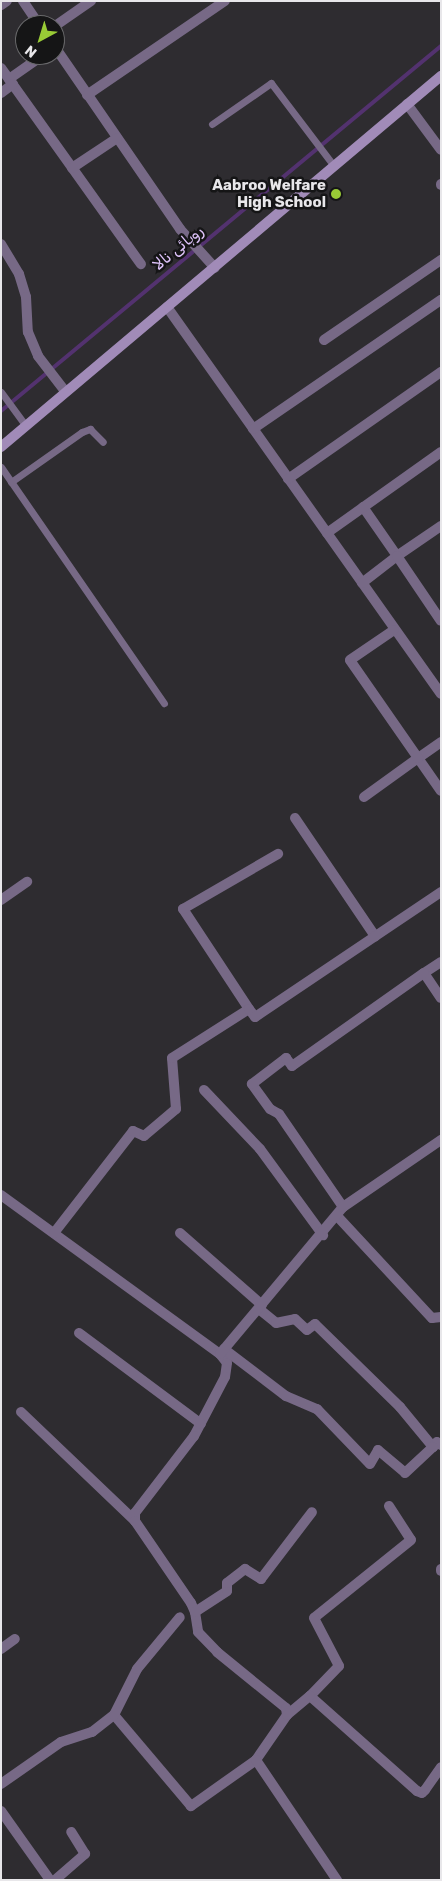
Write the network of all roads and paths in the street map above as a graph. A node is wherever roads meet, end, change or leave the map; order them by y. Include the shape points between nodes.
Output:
1 (7, 1) edge
2 (23, 1) edge
3 (92, 1) edge
4 (225, 1) edge
5 (1, 5) edge
6 (33, 15) edge
7 (65, 19) edge
8 (65, 62) edge
9 (30, 65) edge
10 (1, 68) edge
11 (441, 76) edge
12 (11, 81) junction
13 (1, 93) edge
14 (87, 95) junction
15 (407, 104) junction
16 (212, 124) dead end
17 (117, 138) junction
18 (441, 150) edge
19 (333, 164) junction
20 (72, 168) junction
21 (1, 244) edge
22 (441, 260) edge
23 (141, 264) dead end
24 (212, 265) junction
25 (441, 300) edge
26 (167, 307) junction
27 (324, 340) dead end
28 (441, 372) edge
29 (65, 391) junction
30 (4, 395) edge
31 (24, 423) junction
32 (254, 429) junction
33 (103, 442) dead end
34 (1, 447) edge
35 (441, 452) edge
36 (1, 467) edge
37 (288, 479) junction
38 (12, 482) junction
39 (363, 507) junction
40 (441, 526) edge
41 (327, 533) junction
42 (397, 556) junction
43 (362, 583) junction
44 (441, 621) edge
45 (394, 630) junction
46 (441, 694) edge
47 (164, 703) dead end
48 (441, 742) edge
49 (418, 758) junction
50 (441, 791) edge
51 (364, 797) dead end
52 (295, 818) dead end
53 (278, 854) dead end
54 (27, 882) dead end
55 (441, 892) edge
56 (1, 900) edge
57 (375, 936) junction
58 (441, 962) edge
59 (424, 973) junction
60 (441, 998) edge
61 (248, 1009) junction
62 (204, 1090) dead end
63 (441, 1140) edge
64 (1, 1195) edge
65 (343, 1207) junction
66 (338, 1217) junction
67 (54, 1233) junction
68 (180, 1233) dead end
69 (322, 1235) junction
70 (261, 1307) junction
71 (441, 1317) edge
72 (79, 1333) dead end
73 (222, 1352) junction
74 (21, 1412) dead end
75 (201, 1424) junction
76 (437, 1446) edge
77 (389, 1506) dead end
78 (312, 1512) dead end
79 (134, 1521) junction
80 (196, 1612) junction
81 (180, 1618) dead end
82 (15, 1638) dead end
83 (1, 1649) edge
84 (310, 1696) junction
85 (114, 1715) junction
86 (287, 1715) junction
87 (256, 1760) junction
88 (441, 1767) edge
89 (1, 1784) edge
90 (1, 1811) edge
91 (71, 1832) dead end
92 (50, 1880) edge
93 (55, 1880) edge
94 (337, 1880) edge

1 - 5 street
2 - 6 street
3 - 7 street
4 - 14 street
8 - 14 street
9 - 12 street
10 - 12 street
11 - 15 street
12 - 13 street
12 - 20 street
14 - 17 street
15 - 18 street
15 - 19 street
16 - 19 lane via 271,83
17 - 20 street
17 - 24 street via 188,238
19 - 24 street
20 - 23 street
21 - 29 street via 19,274 26,297 28,332 38,356
22 - 27 street
24 - 26 street
25 - 32 street
26 - 29 street
26 - 32 street
28 - 37 street
29 - 31 street
30 - 31 lane
31 - 34 street
32 - 37 street
33 - 38 lane via 90,429 82,432
35 - 39 street
36 - 38 lane
37 - 41 street
38 - 47 lane
39 - 41 street
39 - 42 street
40 - 42 street
41 - 43 street
42 - 43 street
42 - 44 street
43 - 45 street
45 - 46 street
45 - 49 street via 350,660
48 - 49 street
49 - 50 street
49 - 51 street
52 - 57 street
53 - 61 street via 183,908
54 - 56 street
55 - 57 street
57 - 61 street via 255,1017
58 - 59 street
59 - 60 street
59 - 65 street via 292,1066 286,1058 252,1084 270,1109 279,1114
61 - 67 street via 172,1058 176,1109 144,1136 133,1131
62 - 69 street via 260,1149
63 - 65 street
64 - 67 street
65 - 66 street
66 - 69 street
66 - 71 street via 432,1318
67 - 73 street
68 - 70 street
69 - 70 street
70 - 73 street
70 - 76 street via 276,1323 296,1319 307,1330 315,1324
72 - 75 street
73 - 75 street via 227,1363 226,1377
73 - 76 street via 286,1396 317,1409 370,1464 378,1450 405,1473
74 - 79 street
75 - 79 street via 135,1513
77 - 84 street via 411,1540 314,1618 339,1666
78 - 80 street via 261,1579 245,1569 226,1583 227,1590
79 - 80 street
80 - 86 street via 198,1632 216,1652 286,1708
81 - 85 street via 137,1669
82 - 83 street
84 - 86 street
84 - 88 street via 417,1791 422,1793 425,1790
85 - 87 street via 191,1806
85 - 89 street via 92,1732 61,1742
86 - 87 street
87 - 94 street
90 - 92 street
91 - 93 street via 85,1854

